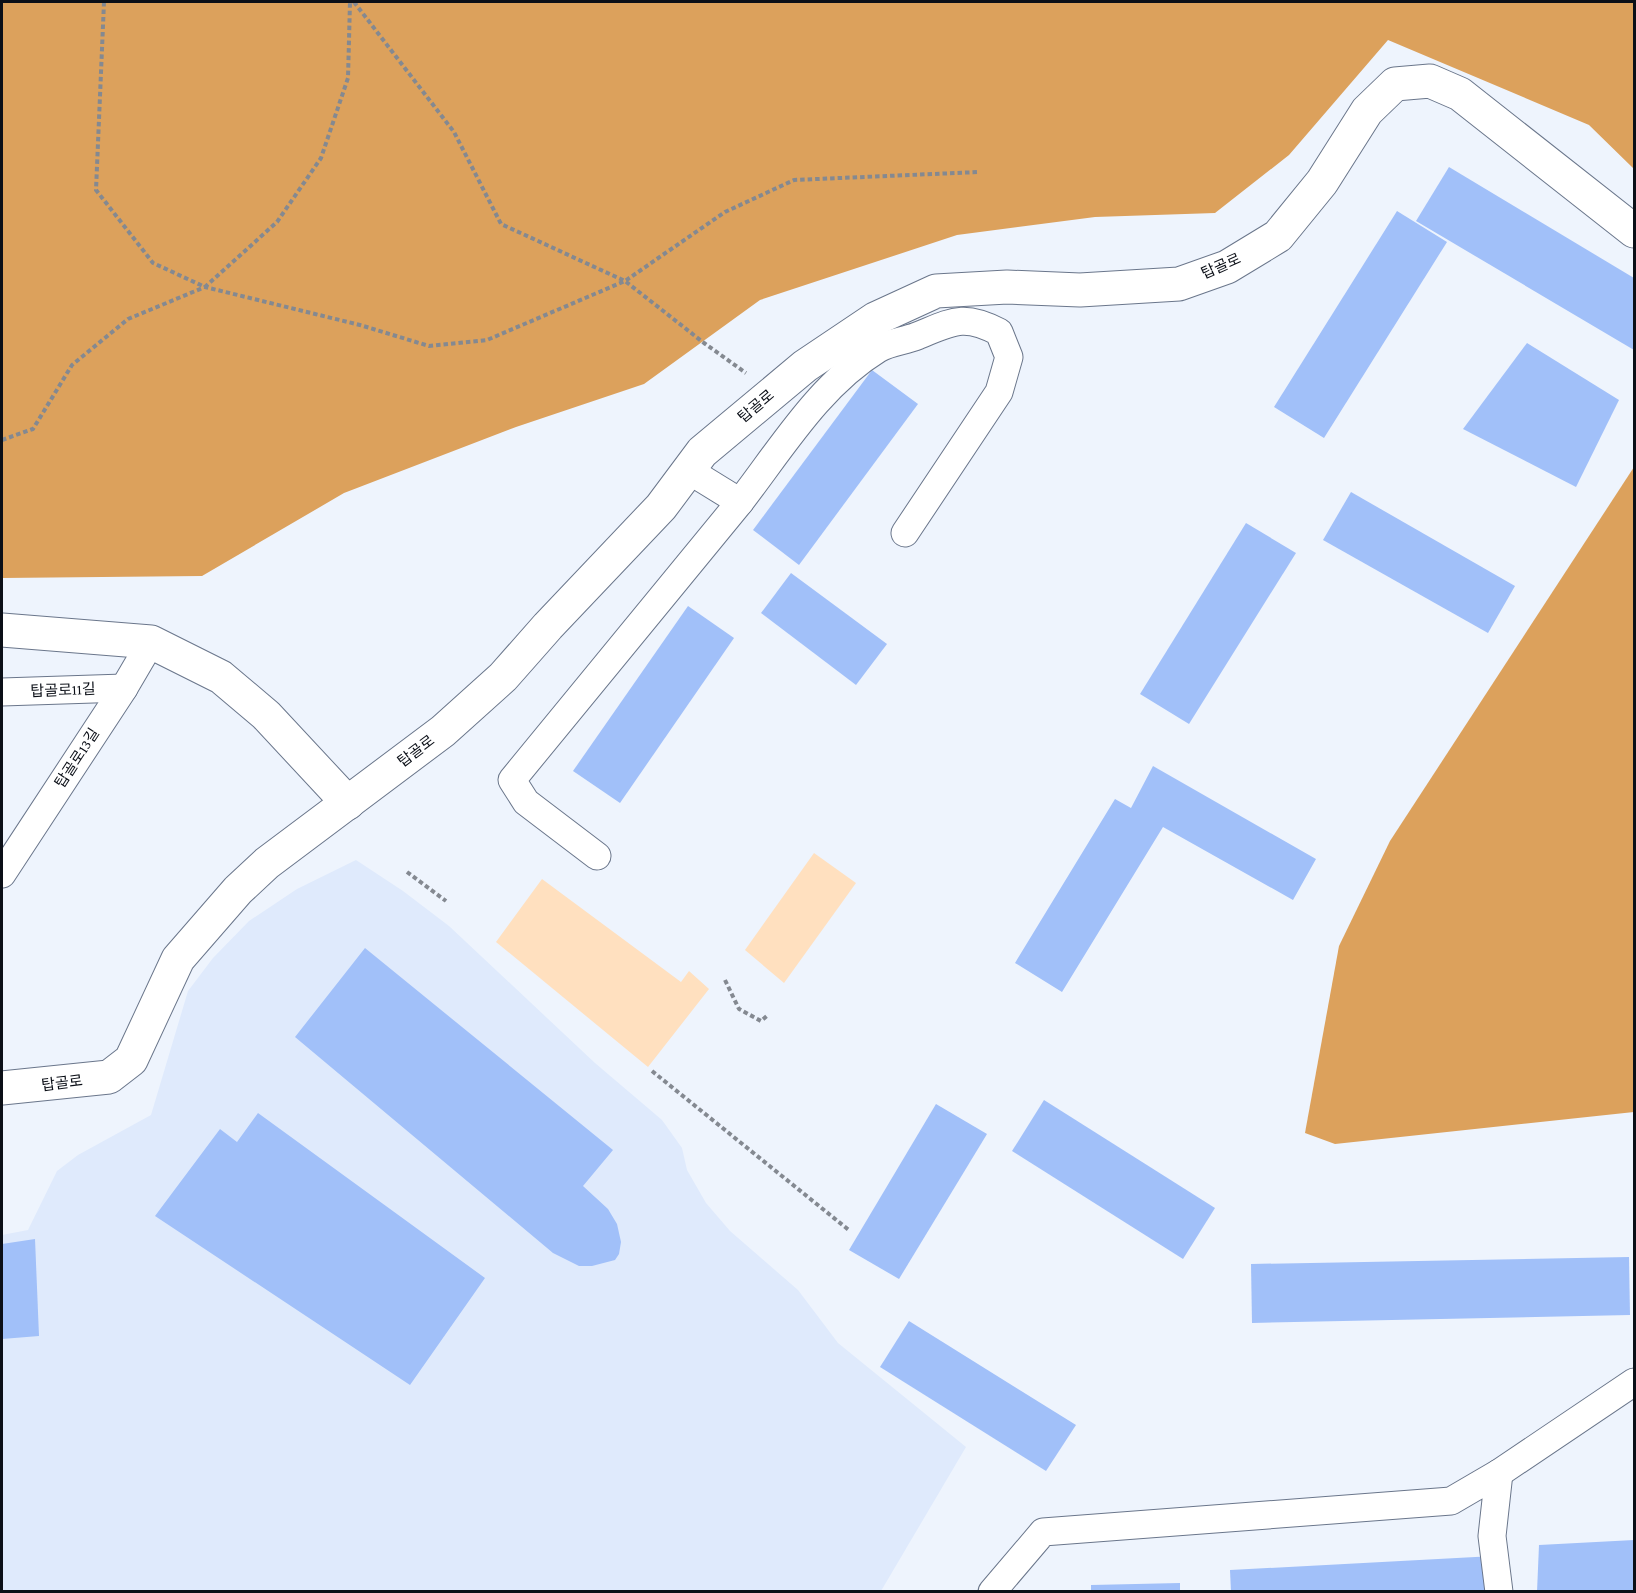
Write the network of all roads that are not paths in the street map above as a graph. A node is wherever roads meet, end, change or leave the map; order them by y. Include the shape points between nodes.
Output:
1 (1635, 231) edge
2 (688, 470) junction
3 (740, 502) junction
4 (905, 534) dead end
5 (2, 630) edge
6 (151, 642) junction
7 (124, 688) junction
8 (2, 692) edge
9 (348, 803) junction
10 (597, 856) dead end
11 (2, 873) edge
12 (2, 1088) edge
13 (1635, 1382) edge
14 (1499, 1473) junction
15 (992, 1592) edge
16 (1499, 1592) edge

1 - 2 street, 탑골로 via 1460,94 1430,81 1395,84 1367,111 1323,182 1278,236 1227,267 1179,284 1080,290 1007,286 936,291 875,319 805,366 702,452
2 - 3 street
2 - 9 street, 탑골로 via 661,507 503,677 442,731
3 - 4 street via 827,389 879,348 944,323 978,321 999,332 1009,357 999,392
3 - 10 street via 512,780 526,802
5 - 6 street
6 - 7 street, 탑골로13길
6 - 9 street via 221,677 266,715
7 - 8 street, 탑골로11길
7 - 11 street, 탑골로13길
9 - 12 street, 탑골로 via 267,863 178,959 131,1060 109,1077
13 - 14 street
14 - 15 street via 1451,1502 1042,1532
14 - 16 street via 1492,1536

